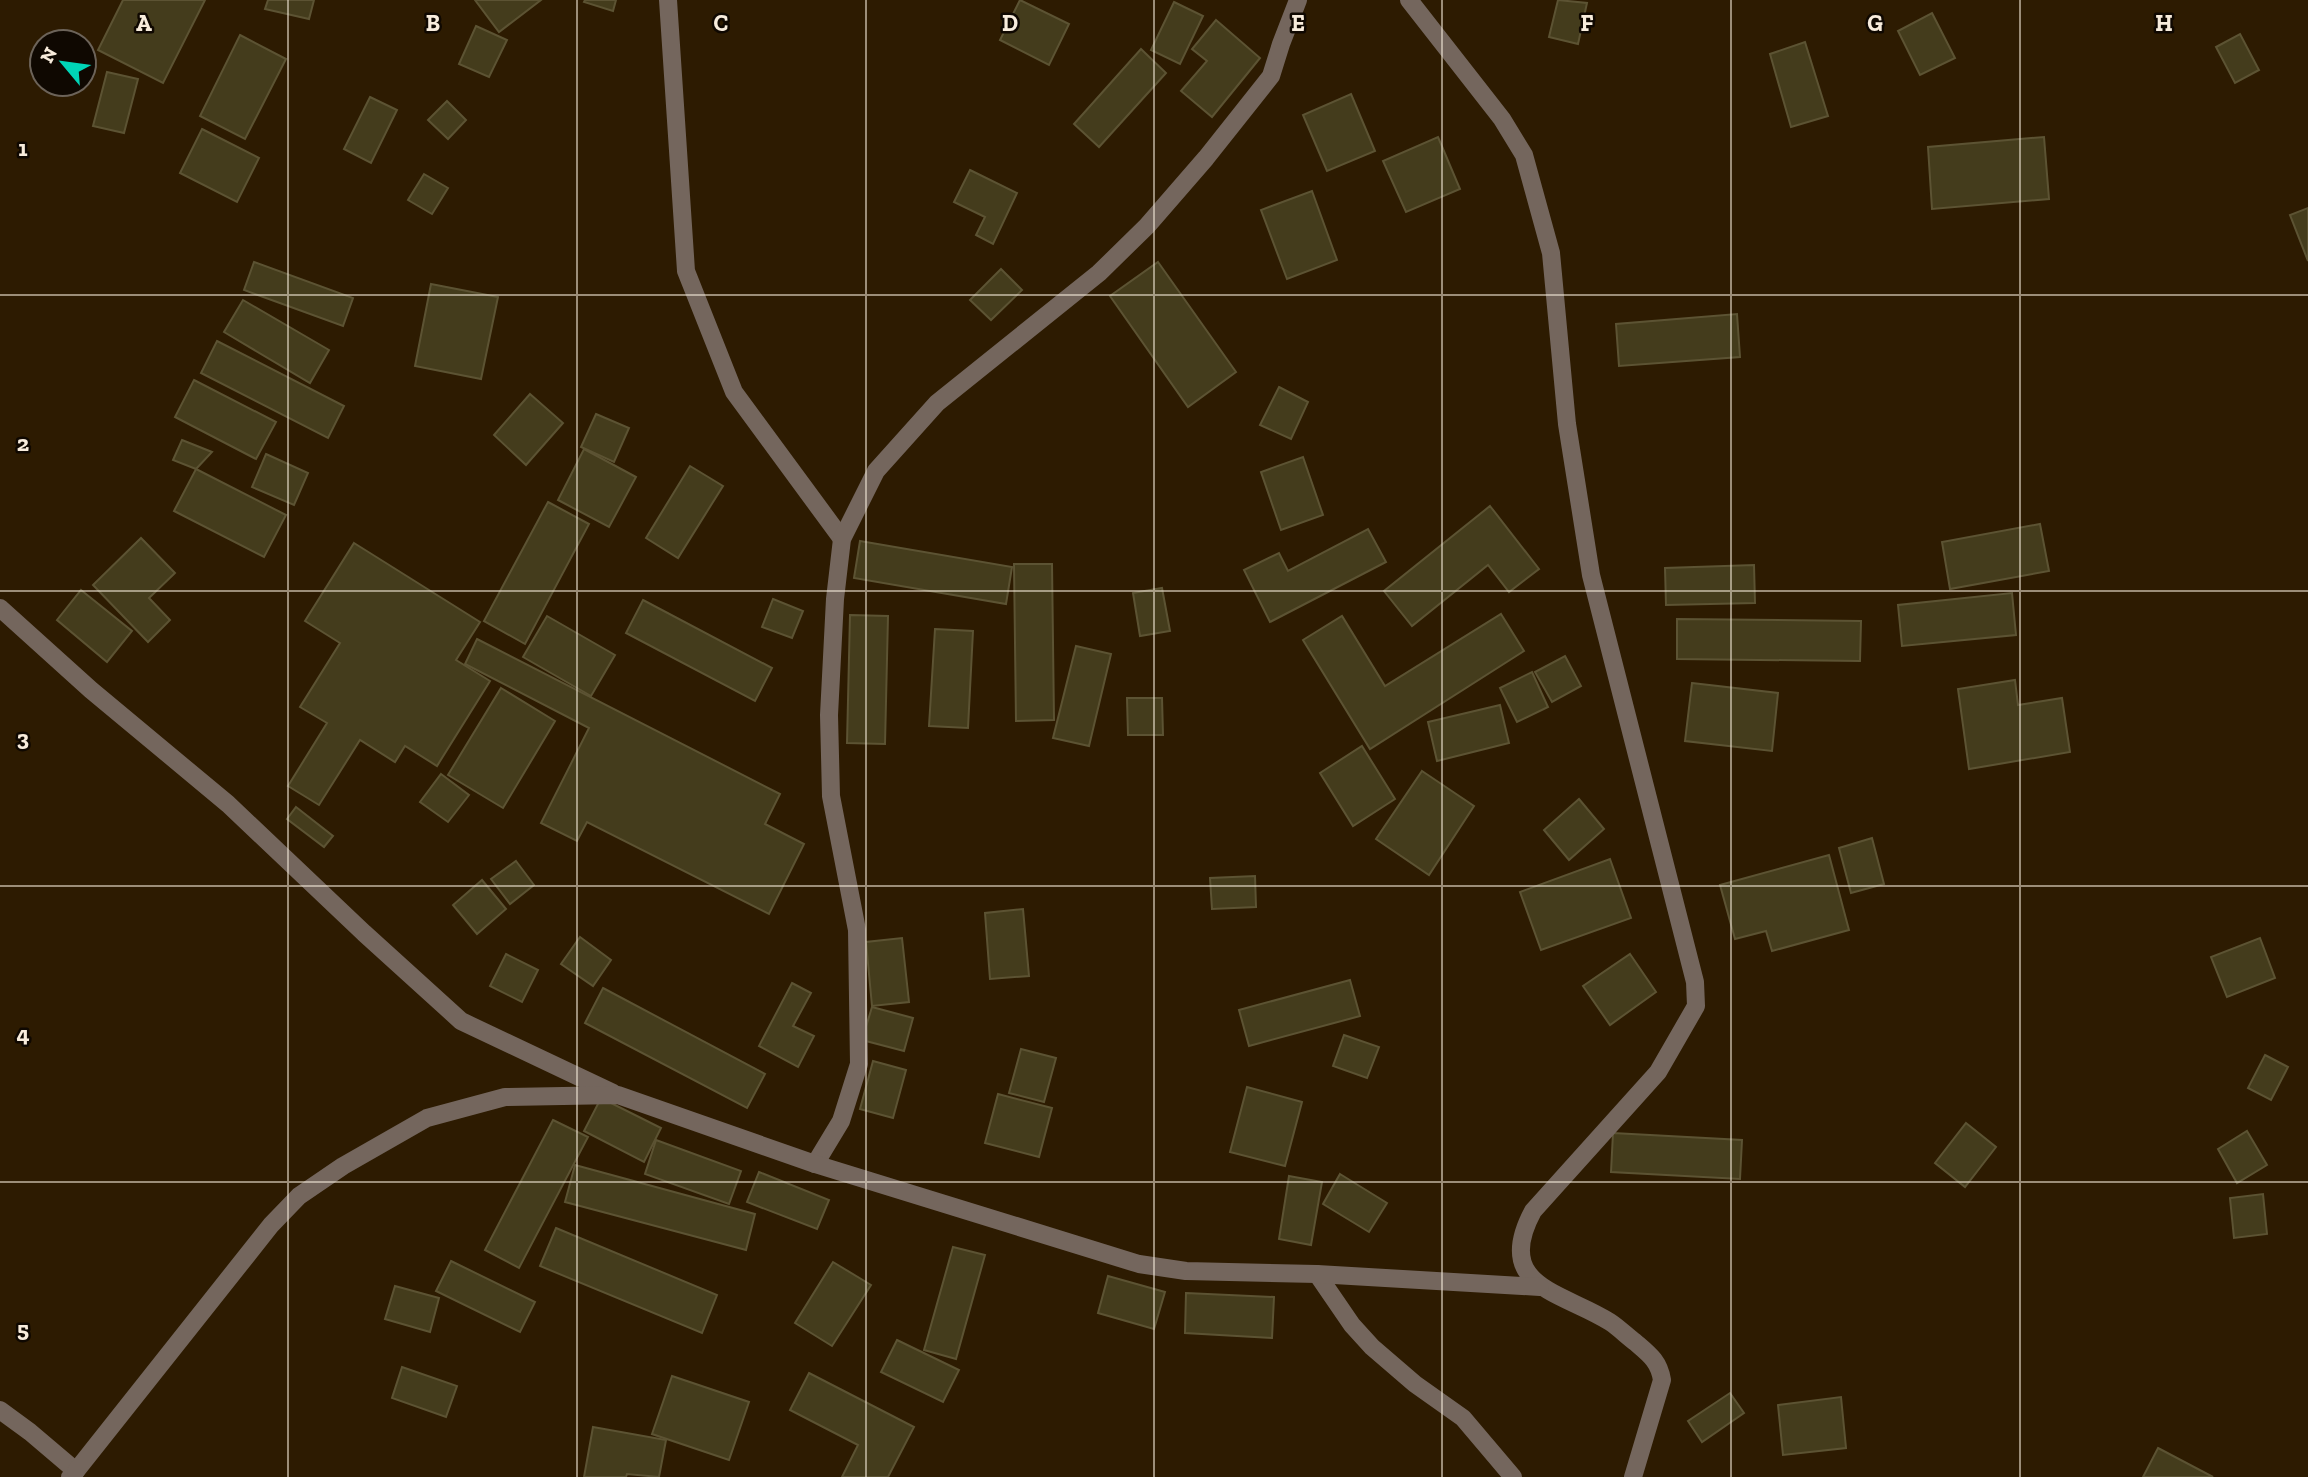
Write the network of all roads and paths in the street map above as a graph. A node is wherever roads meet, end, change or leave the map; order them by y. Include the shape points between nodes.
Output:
1 (668, 0) edge
2 (1298, 0) edge
3 (1409, 0) edge
4 (842, 539) junction
5 (0, 608) edge
6 (618, 1095) junction
7 (815, 1164) junction
8 (1317, 1274) junction
9 (1540, 1287) junction
10 (0, 1409) edge
11 (73, 1474) edge
12 (1513, 1477) edge
13 (1633, 1477) edge

1 - 4 street via 686,271 734,392
2 - 4 street via 1271,76 1206,158 1099,273 937,403 876,471
3 - 9 street via 1502,119 1524,155 1551,253 1567,424 1591,575 1695,982 1696,1006 1658,1072 1524,1229 1521,1252 1525,1270
4 - 7 street via 831,676 831,796 857,930 859,1064 841,1122
5 - 6 street via 228,804 461,1021
6 - 7 street
6 - 11 street via 505,1097 427,1118 299,1196
7 - 8 street via 1139,1264 1186,1271
8 - 9 street
8 - 12 street via 1372,1346 1463,1418
9 - 13 street via 1610,1322 1660,1367 1662,1380
10 - 11 street

